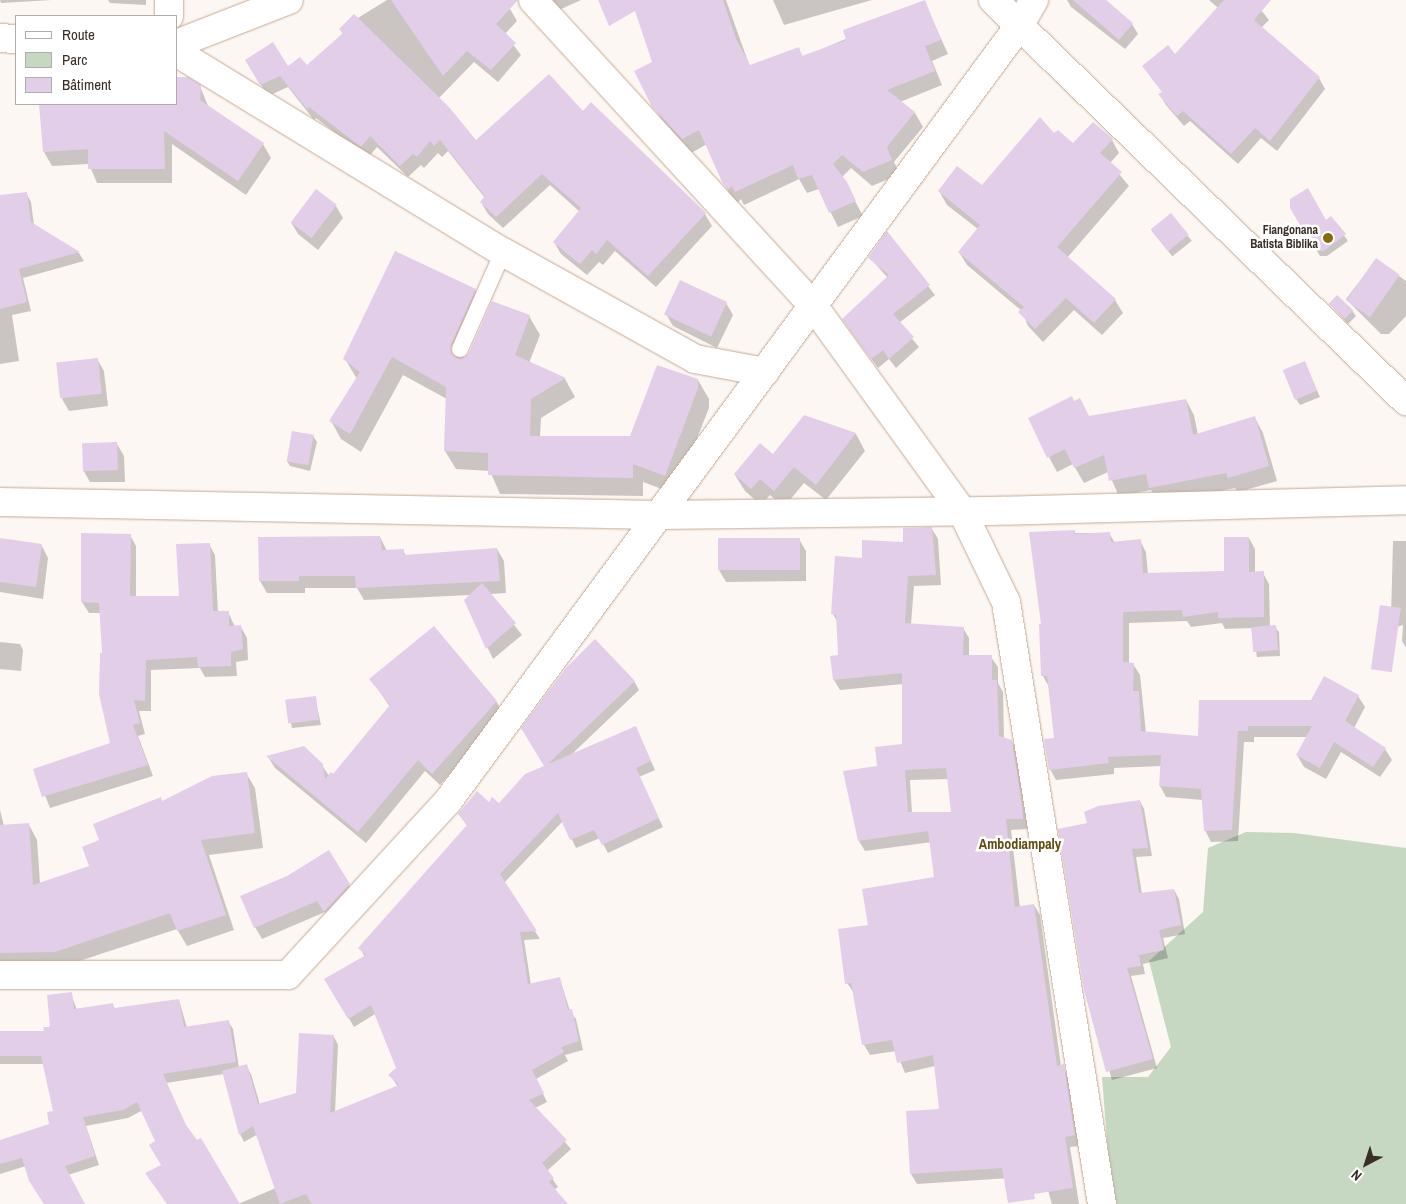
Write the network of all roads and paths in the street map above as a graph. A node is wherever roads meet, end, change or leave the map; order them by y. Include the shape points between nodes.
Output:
1 (169, 0) edge
2 (289, 0) edge
3 (533, 0) edge
4 (993, 0) edge
5 (1034, 0) edge
6 (169, 15) edge
7 (1019, 26) junction
8 (0, 38) edge
9 (15, 39) edge
10 (178, 43) edge
11 (178, 53) edge
12 (503, 252) junction
13 (812, 304) junction
14 (460, 349) dead end
15 (765, 372) junction
16 (1406, 401) edge
17 (1406, 500) edge
18 (0, 502) edge
19 (962, 511) junction
20 (658, 515) junction
21 (0, 975) edge
22 (1102, 1204) edge

1 - 6 street
2 - 10 street
3 - 13 street
4 - 7 street
5 - 7 street
7 - 13 street
7 - 16 street
8 - 9 street
11 - 12 street
12 - 14 lane
12 - 15 street via 696,359
13 - 15 street
13 - 19 street
15 - 20 street
17 - 19 street
18 - 20 street
19 - 20 street
19 - 22 street via 1006,602
20 - 21 street via 448,801 288,975

